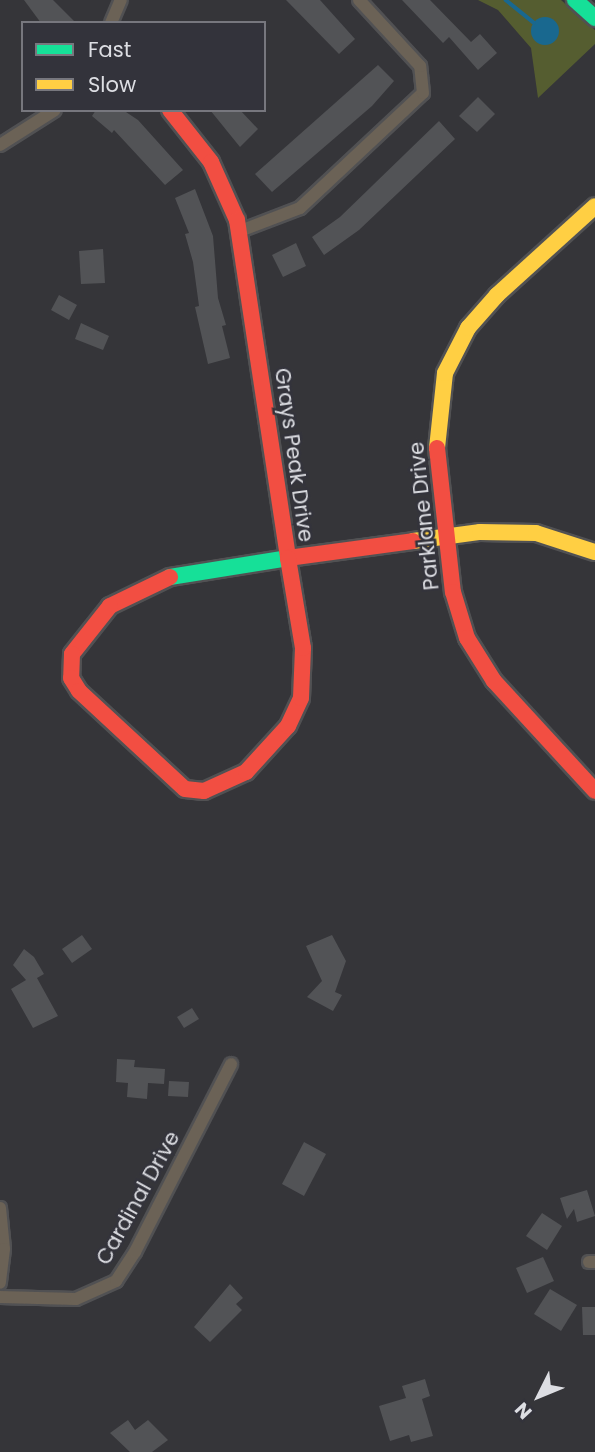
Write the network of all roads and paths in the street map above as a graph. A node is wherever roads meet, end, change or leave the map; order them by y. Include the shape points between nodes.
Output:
1 (121, 0) edge
2 (359, 0) edge
3 (575, 0) edge
4 (595, 18) edge
5 (112, 21) edge
6 (52, 112) edge
7 (172, 112) edge
8 (0, 145) edge
9 (595, 206) edge
10 (240, 231) junction
11 (445, 534) junction
12 (595, 552) edge
13 (288, 558) junction
14 (595, 792) edge
15 (231, 1065) dead end
16 (0, 1208) edge
17 (0, 1283) edge
18 (0, 1297) edge

1 - 5 street
2 - 10 street via 432,83 300,208
3 - 4 street
6 - 8 street
7 - 10 street, Grays Peak Drive via 211,162
9 - 11 street, Parklane Drive via 482,309 454,351 440,393 436,437
10 - 13 street, Grays Peak Drive
11 - 12 street, Grays Peak Drive via 536,533
11 - 13 street, Grays Peak Drive
11 - 14 street, Parklane Drive via 458,614 481,663
13 - 13 street via 160,578 110,606 72,654 71,678 79,691 185,789 204,791 246,772 288,726 301,698 303,648
15 - 18 street, Cardinal Drive via 116,1281 76,1299
16 - 17 street via 4,1249

